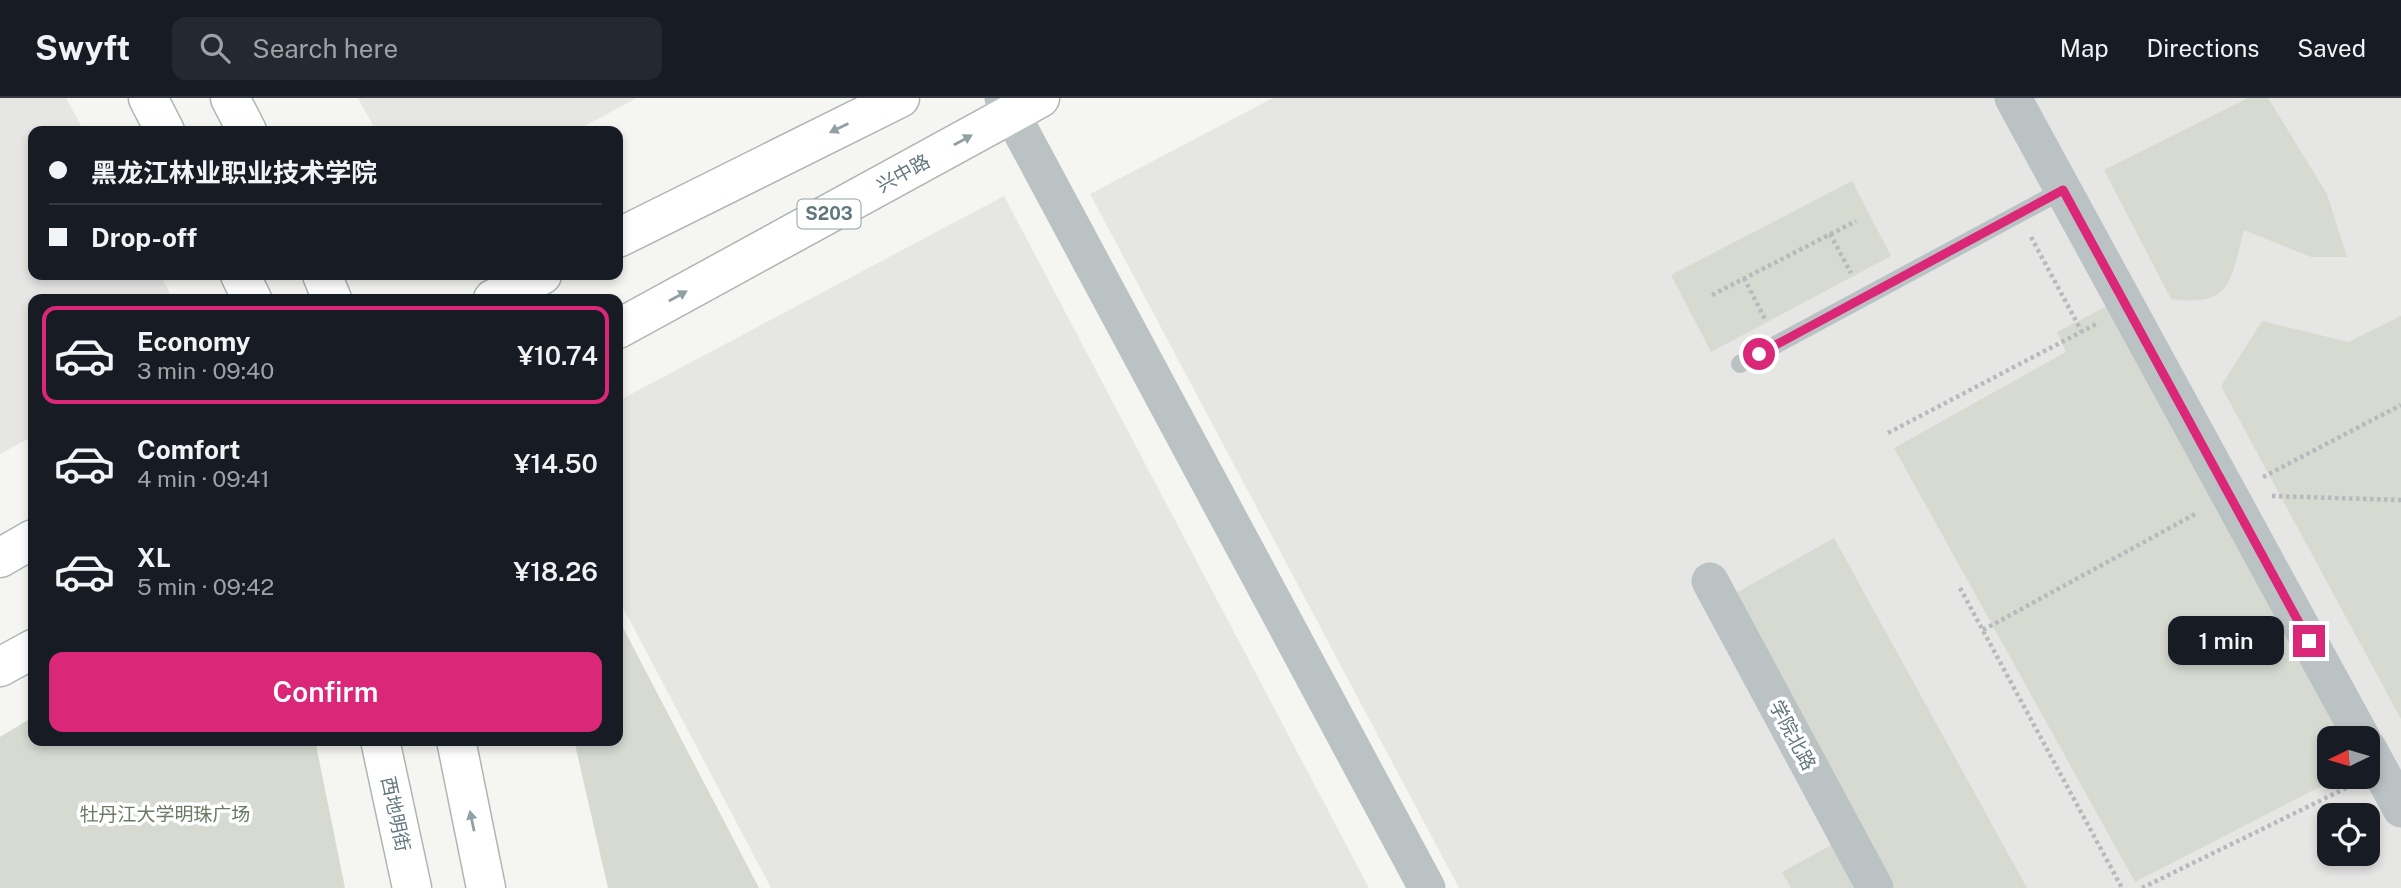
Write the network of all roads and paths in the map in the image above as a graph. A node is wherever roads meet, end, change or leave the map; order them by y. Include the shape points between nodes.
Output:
1 (148, 98) edge
2 (230, 98) edge
3 (900, 98) edge
4 (2013, 98) edge
5 (1019, 103) edge
6 (162, 126) edge
7 (244, 126) edge
8 (2063, 190) junction
9 (2019, 214) junction
10 (1856, 221) dead end
11 (1830, 234) junction
12 (623, 235) edge
13 (1744, 278) junction
14 (532, 280) edge
15 (503, 294) edge
16 (1712, 295) dead end
17 (1864, 298) junction
18 (2127, 307) junction
19 (623, 326) edge
20 (2082, 332) junction
21 (1778, 344) junction
22 (1740, 364) dead end
23 (2401, 405) edge
24 (1888, 433) dead end
25 (2230, 495) junction
26 (2401, 500) edge
27 (28, 543) edge
28 (0, 558) edge
29 (1710, 581) dead end
30 (1961, 588) dead end
31 (1983, 630) junction
32 (28, 652) edge
33 (0, 667) edge
34 (2355, 726) edge
35 (381, 746) edge
36 (457, 746) edge
37 (2380, 771) edge
38 (2321, 789) edge
39 (2401, 809) edge
40 (412, 888) edge
41 (486, 888) edge
42 (1427, 888) edge
43 (1875, 888) edge
44 (2122, 888) edge
45 (2142, 888) edge

1 - 6 main road
2 - 7 main road
3 -> 12 main road
4 - 8 street
19 -> 5 main road, 兴中路 / S203
5 - 42 street
8 - 9 lane
8 - 18 street
9 - 17 lane
9 - 20 path
10 - 11 path
11 - 13 path
11 - 17 path
13 - 16 path
13 - 21 path
14 - 15 main road
17 - 21 lane
18 - 20 path
18 - 25 street
20 - 24 path
21 - 22 lane
23 - 25 path
25 - 26 path
25 - 31 path
25 - 34 street
27 - 28 main road
29 - 43 street, 学院北路
30 - 31 path
31 - 44 path
32 - 33 main road
35 - 40 main road, 西地明街
41 -> 36 main road
37 - 39 street
38 - 45 path

